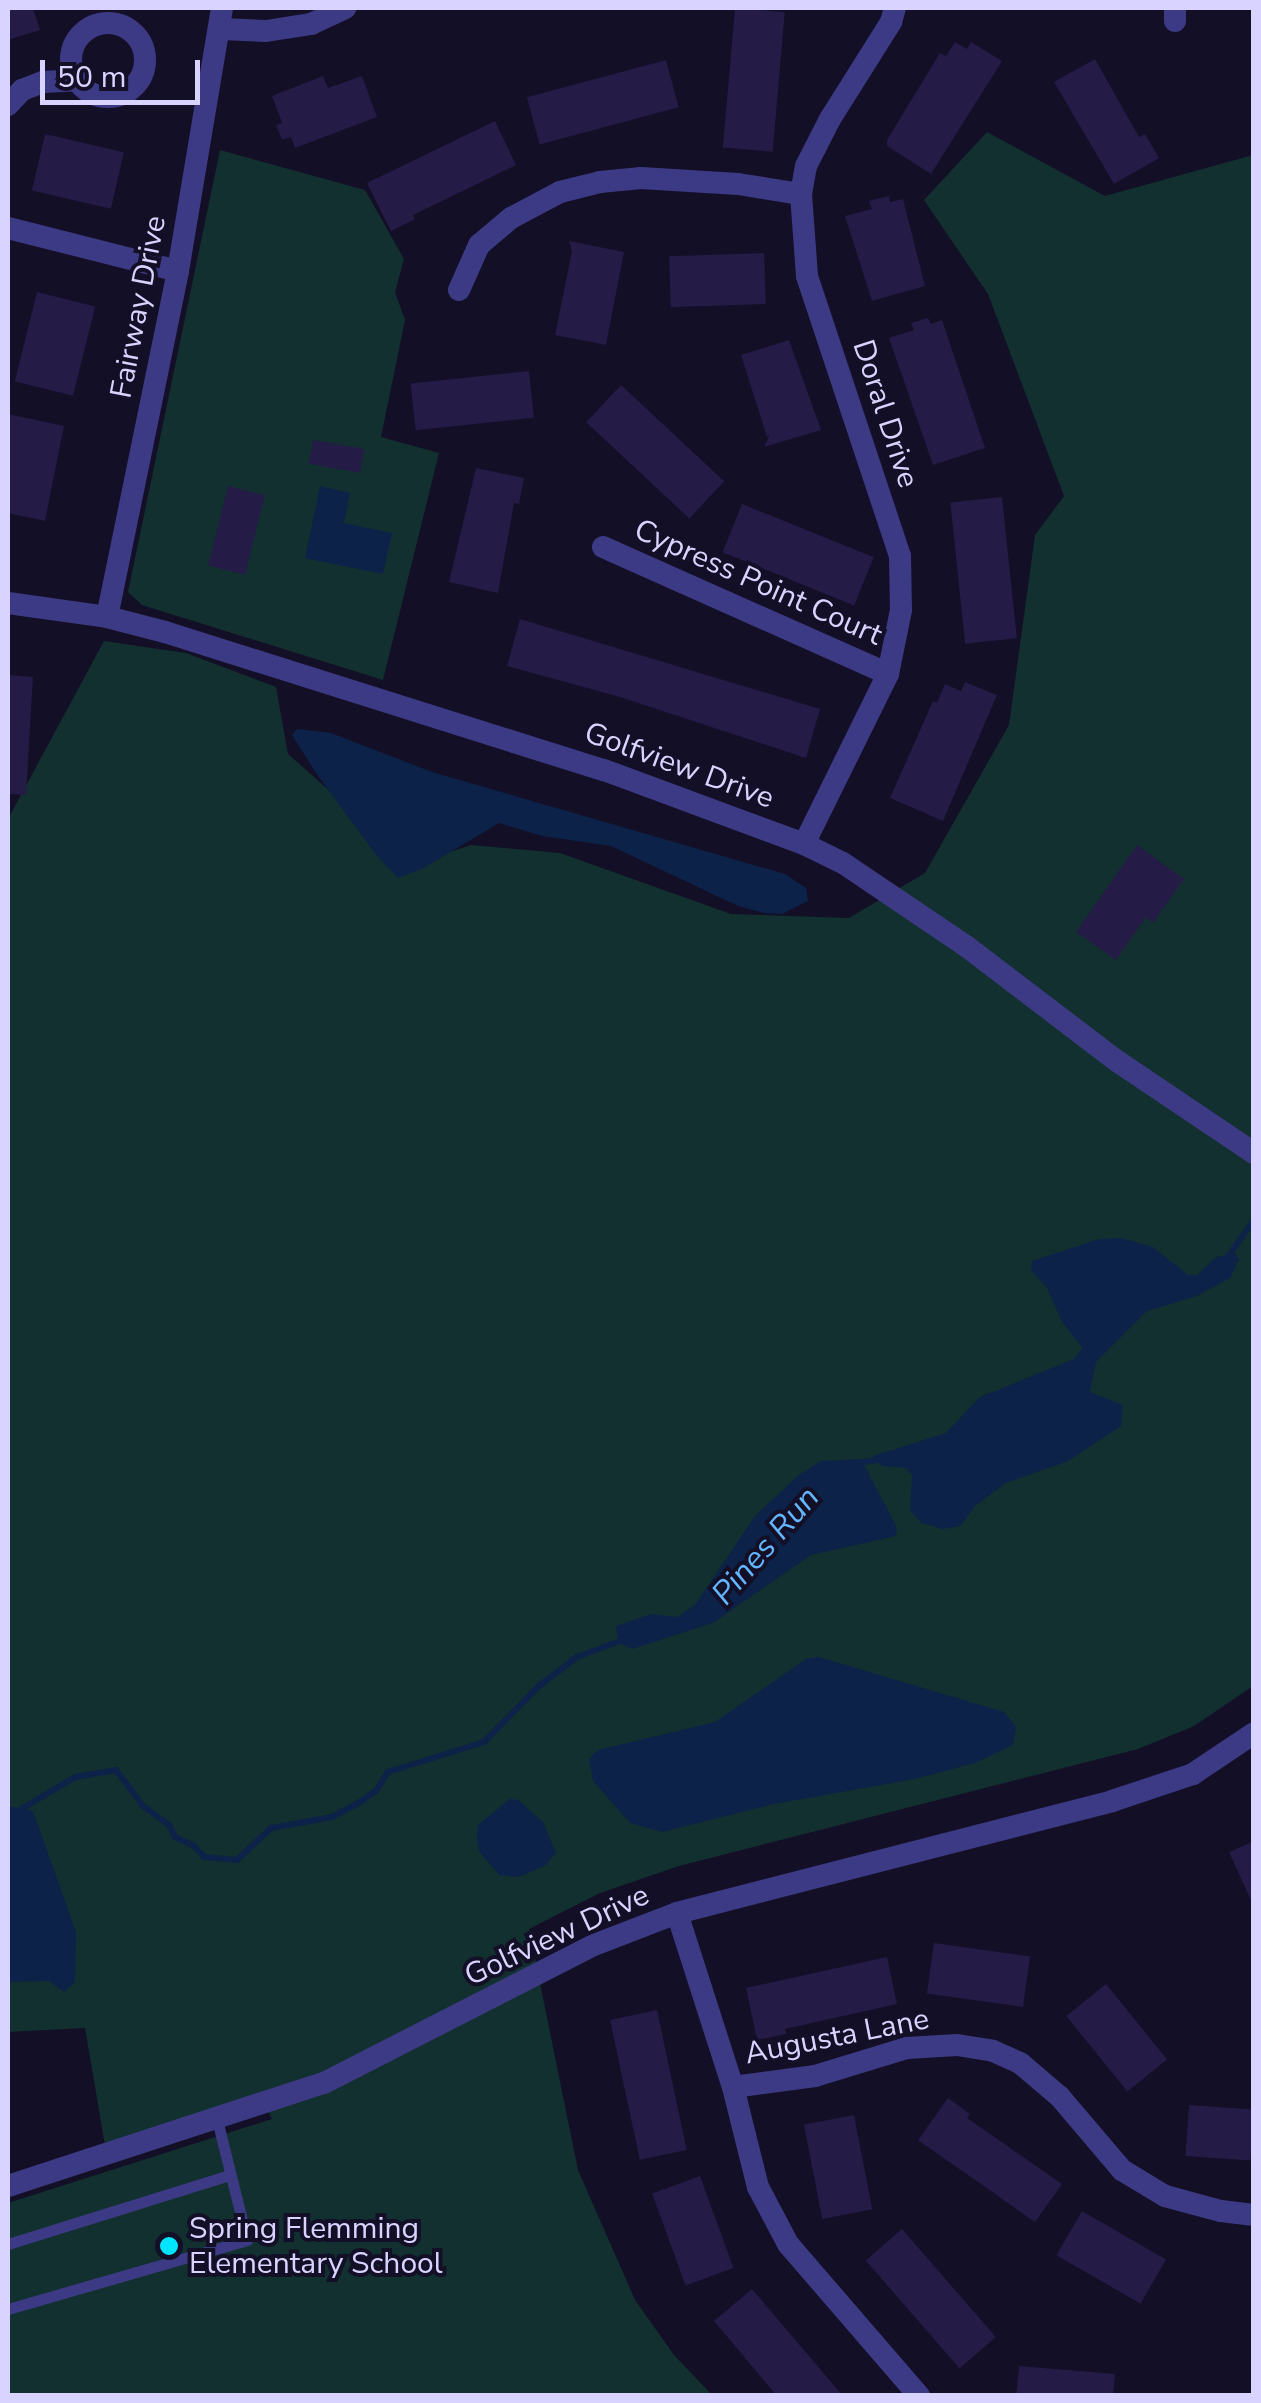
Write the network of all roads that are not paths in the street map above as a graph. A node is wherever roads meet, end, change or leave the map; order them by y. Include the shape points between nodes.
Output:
1 (345, 8) edge
2 (895, 8) edge
3 (222, 18) edge
4 (77, 80) dead end
5 (8, 105) edge
6 (801, 194) junction
7 (8, 228) edge
8 (178, 272) junction
9 (458, 290) dead end
10 (604, 548) dead end
11 (8, 603) edge
12 (107, 616) junction
13 (888, 674) junction
14 (804, 844) junction
15 (1254, 1153) edge
16 (1252, 1736) edge
17 (678, 1913) junction
18 (733, 2087) junction
19 (217, 2120) junction
20 (230, 2175) junction
21 (8, 2186) edge
22 (1254, 2215) edge
23 (8, 2244) edge
24 (8, 2310) edge
25 (919, 2396) edge

1 - 3 street via 311,24 266,31
2 - 6 street, Doral Drive via 830,118 806,166
3 - 8 street, Fairway Drive
4 - 5 street via 43,82
6 - 9 street via 642,178 560,192 479,245
6 - 13 street, Doral Drive via 808,276 900,556 901,610
7 - 8 street
8 - 12 street, Fairway Drive
10 - 13 street, Cypress Point Court
11 - 12 street, Golfview Drive
12 - 14 street, Golfview Drive via 604,770
13 - 14 street, Doral Drive
14 - 15 street, Golfview Drive via 966,946 1117,1061
16 - 17 street, Golfview Drive via 1194,1774 1112,1801
17 - 18 street
17 - 19 street, Golfview Drive via 594,1944 324,2083
18 - 22 street, Augusta Lane via 815,2076 907,2048 993,2051 1020,2062 1060,2097 1122,2170 1165,2196
18 - 25 street via 758,2186 788,2244
19 - 20 lane
19 - 21 street, Golfview Drive
20 - 23 lane
20 - 24 lane via 247,2240

